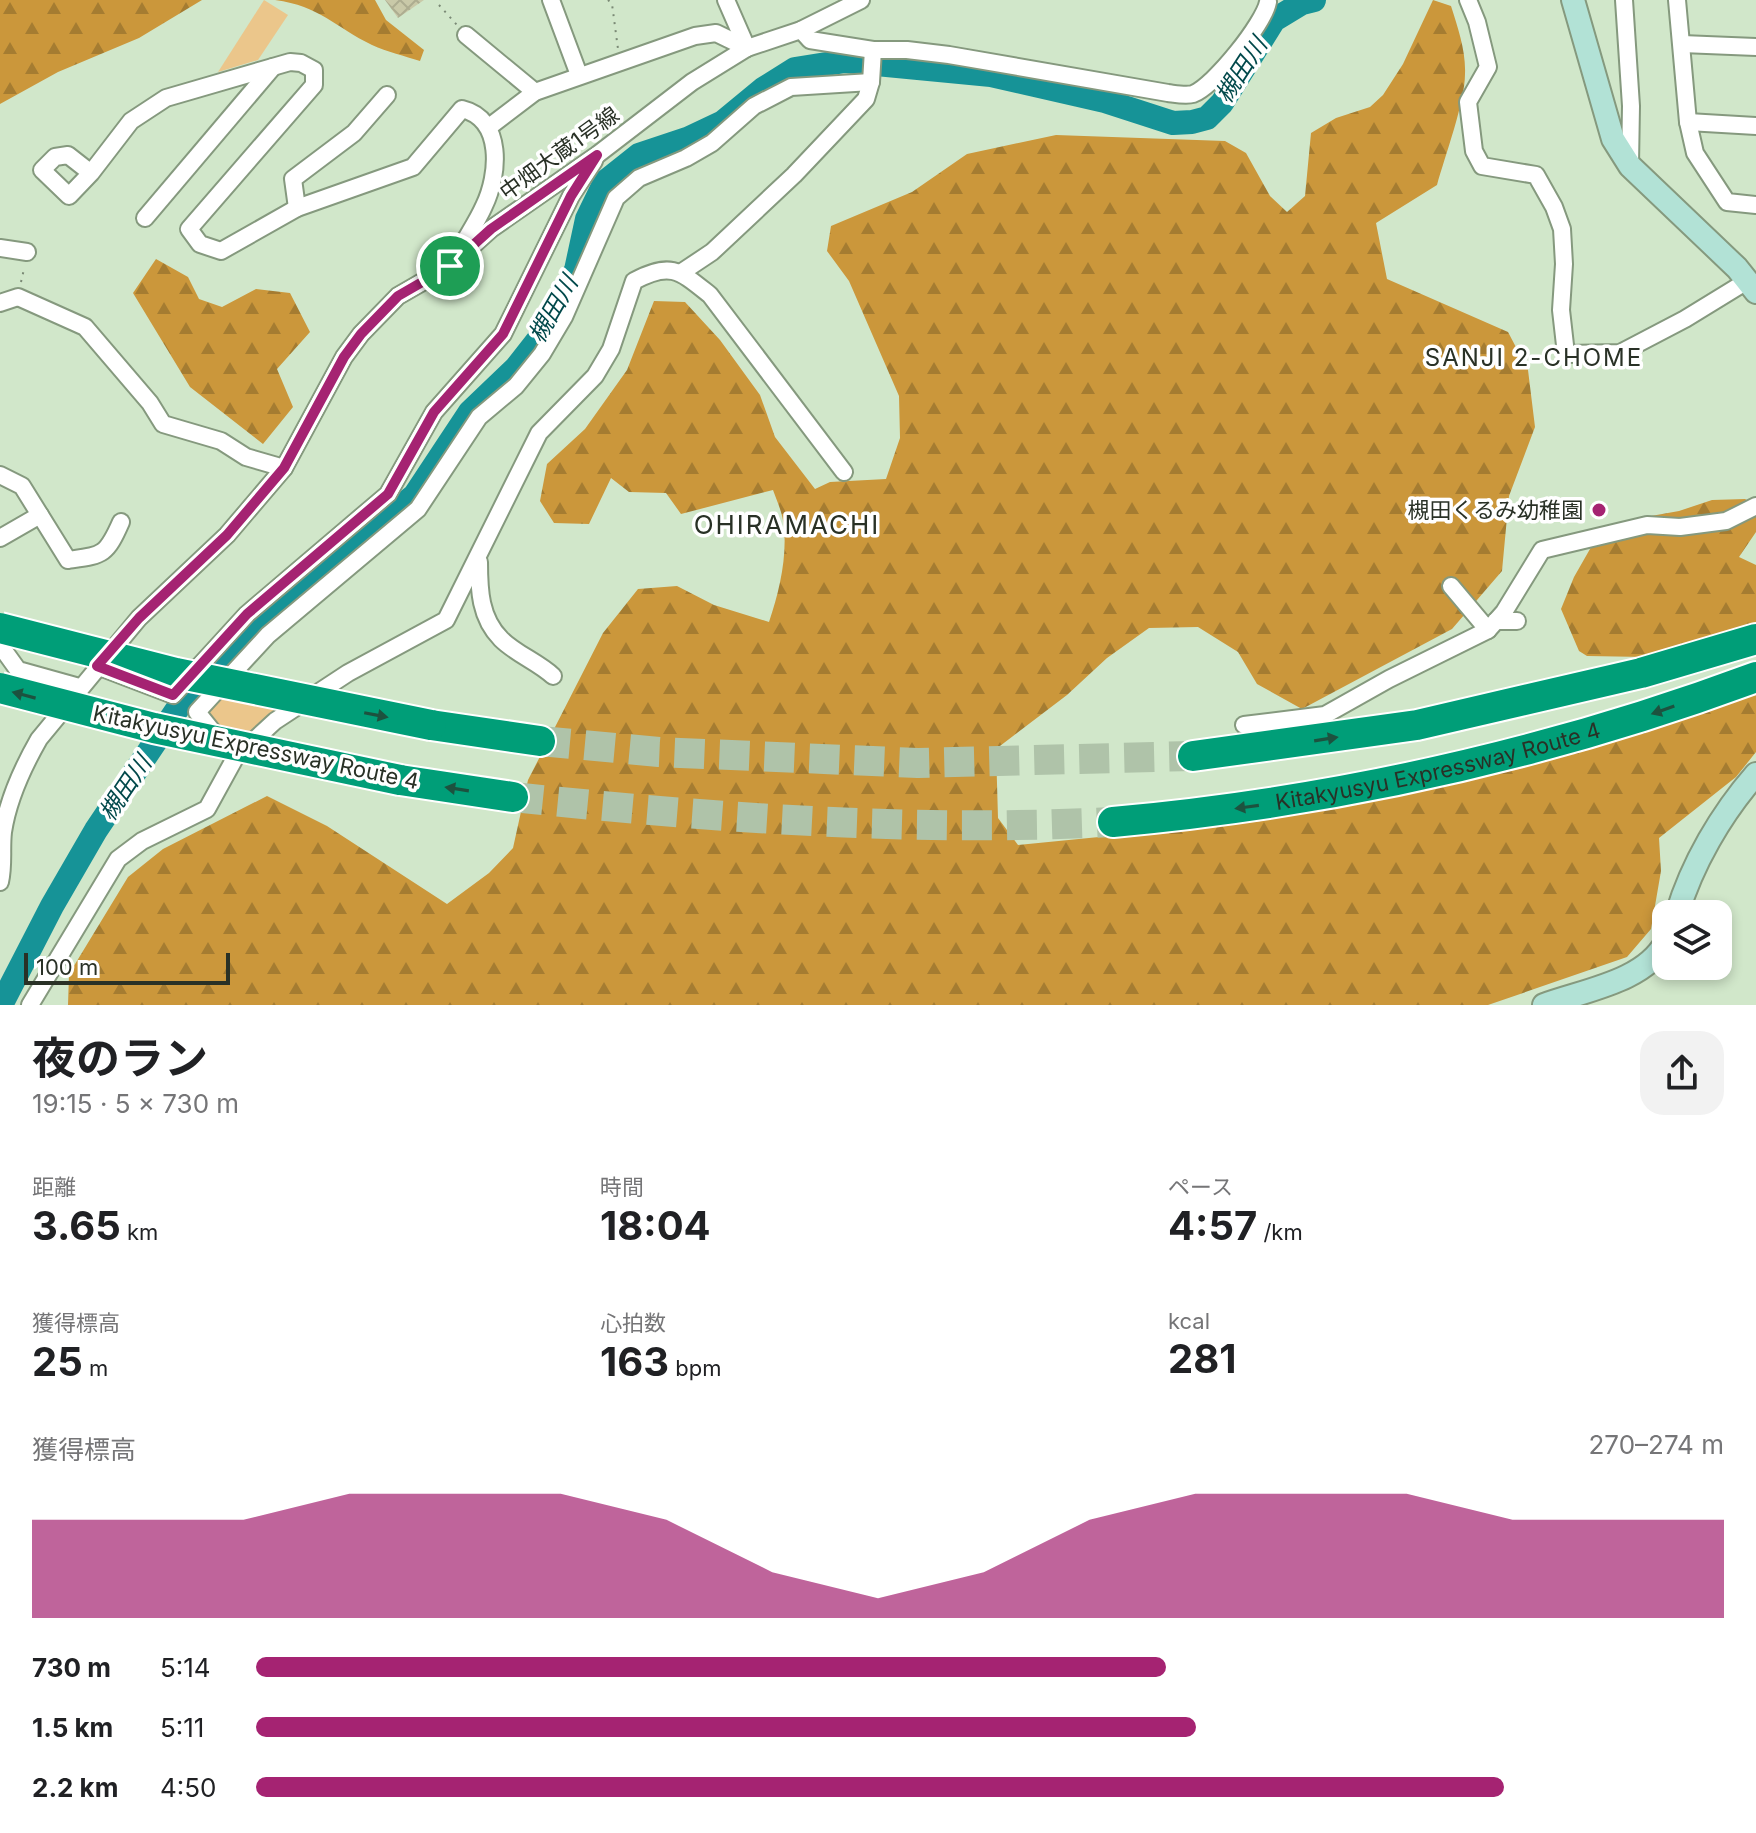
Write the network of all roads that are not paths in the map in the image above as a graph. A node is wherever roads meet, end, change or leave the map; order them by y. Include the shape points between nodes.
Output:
1 (551, 0) edge
2 (726, 0) edge
3 (844, 0) edge
4 (861, 0) edge
5 (1468, 0) edge
6 (1573, 0) edge
7 (1624, 0) edge
8 (1677, 0) edge
9 (1270, 1) edge
10 (820, 20) junction
11 (801, 30) junction
12 (466, 35) road end
13 (1682, 44) junction
14 (1756, 47) edge
15 (747, 48) junction
16 (873, 50) junction
17 (273, 66) junction
18 (579, 75) junction
19 (871, 80) junction
20 (535, 92) junction
21 (387, 95) dead end
22 (1688, 122) junction
23 (1756, 126) edge
24 (489, 127) junction
25 (597, 155) junction
26 (1630, 166) junction
27 (91, 173) dead end
28 (1756, 205) edge
29 (297, 208) junction
30 (145, 218) dead end
31 (0, 248) edge
32 (27, 252) road end
33 (450, 266) junction
34 (682, 272) junction
35 (1752, 287) edge
36 (0, 303) edge
37 (284, 468) junction
38 (844, 472) dead end
39 (0, 475) edge
40 (1756, 506) edge
41 (40, 515) junction
42 (121, 522) dead end
43 (0, 538) edge
44 (479, 556) junction
45 (1451, 586) dead end
46 (1517, 621) dead end
47 (1492, 626) junction
48 (0, 628) edge
49 (1751, 641) edge
50 (0, 645) edge
51 (97, 666) junction
52 (553, 676) dead end
53 (1746, 681) edge
54 (79, 687) junction
55 (0, 688) edge
56 (173, 695) junction
57 (197, 712) junction
58 (1244, 725) dead end
59 (540, 741) tunnel mouth
60 (1193, 756) tunnel mouth
61 (235, 758) junction
62 (1756, 774) edge
63 (513, 797) tunnel mouth
64 (1113, 822) tunnel mouth
65 (0, 882) edge
66 (1681, 900) edge
67 (1652, 961) edge
68 (30, 1005) edge
69 (1544, 1005) edge

1 - 18 street
2 - 15 street
3 - 10 street
4 - 10 street, 中畑大蔵1号線
5 - 35 street via 1488,67 1468,102 1474,151 1482,166 1536,175 1554,207 1562,229 1566,354 1620,353
6 - 26 street via 1613,139
7 - 26 street
8 - 13 street
9 - 16 street via 1255,28 1208,84 1192,95 949,55
10 - 11 street, 中畑大蔵1号線
11 - 15 street, 中畑大蔵1号線
11 - 16 street via 810,40
12 - 20 street
13 - 14 street
13 - 22 street
15 - 18 street via 716,33 695,36
15 - 25 street, 中畑大蔵1号線 via 692,82
16 - 19 street
17 - 27 street via 166,98 131,121
17 - 29 street via 301,63 314,70 314,85 189,229 200,244 221,251
17 - 30 street
18 - 20 street
19 - 34 street via 866,99 794,175 712,252
19 - 57 street via 791,87 754,106 712,143 639,178 616,198 564,317 542,354 516,386 479,417 418,509 268,635
20 - 24 street
21 - 29 street via 354,133 293,179
22 - 23 street
22 - 28 street via 1695,153 1727,202
24 - 29 street via 462,109 413,167
24 - 33 street via 496,160 486,204
25 - 33 street, 中畑大蔵1号線 via 491,229
25 - 56 street via 503,334 434,412 388,494 247,614
26 - 35 street
31 - 32 street
33 - 37 street, 中畑大蔵1号線 via 398,296 361,334
34 - 38 street via 710,295
34 - 44 street via 666,269 634,281 611,349 595,376 539,433
36 - 37 street via 18,297 85,327 163,424
37 - 51 street, 中畑大蔵1号線 via 227,535
39 - 41 street via 22,486
40 - 47 street via 1726,521 1647,525 1542,550
41 - 42 street via 68,560 96,556 110,547
41 - 43 street
44 - 52 street via 479,596 501,639
44 - 61 street via 446,620 348,673 275,721
45 - 47 street
46 - 47 street
47 - 58 street via 1325,715
48 -> 59 highway, bridge via 176,673 431,725
60 -> 49 highway, Kitakyusyu Expressway Route 4 via 1417,725 1641,673
50 - 54 street via 18,670
51 - 54 street, 中畑大蔵1号線
51 - 56 street
53 -> 64 highway, Kitakyusyu Expressway Route 4 via 1630,722 1488,760 1283,802
54 - 65 street, 中畑大蔵1号線 via 26,761 3,832
63 -> 55 highway, Kitakyusyu Expressway Route 4, bridge via 400,780 154,728
56 - 57 street
57 - 61 street
61 - 68 street via 207,809 118,859
62 - 66 street via 1700,857
67 - 69 street via 1634,975

